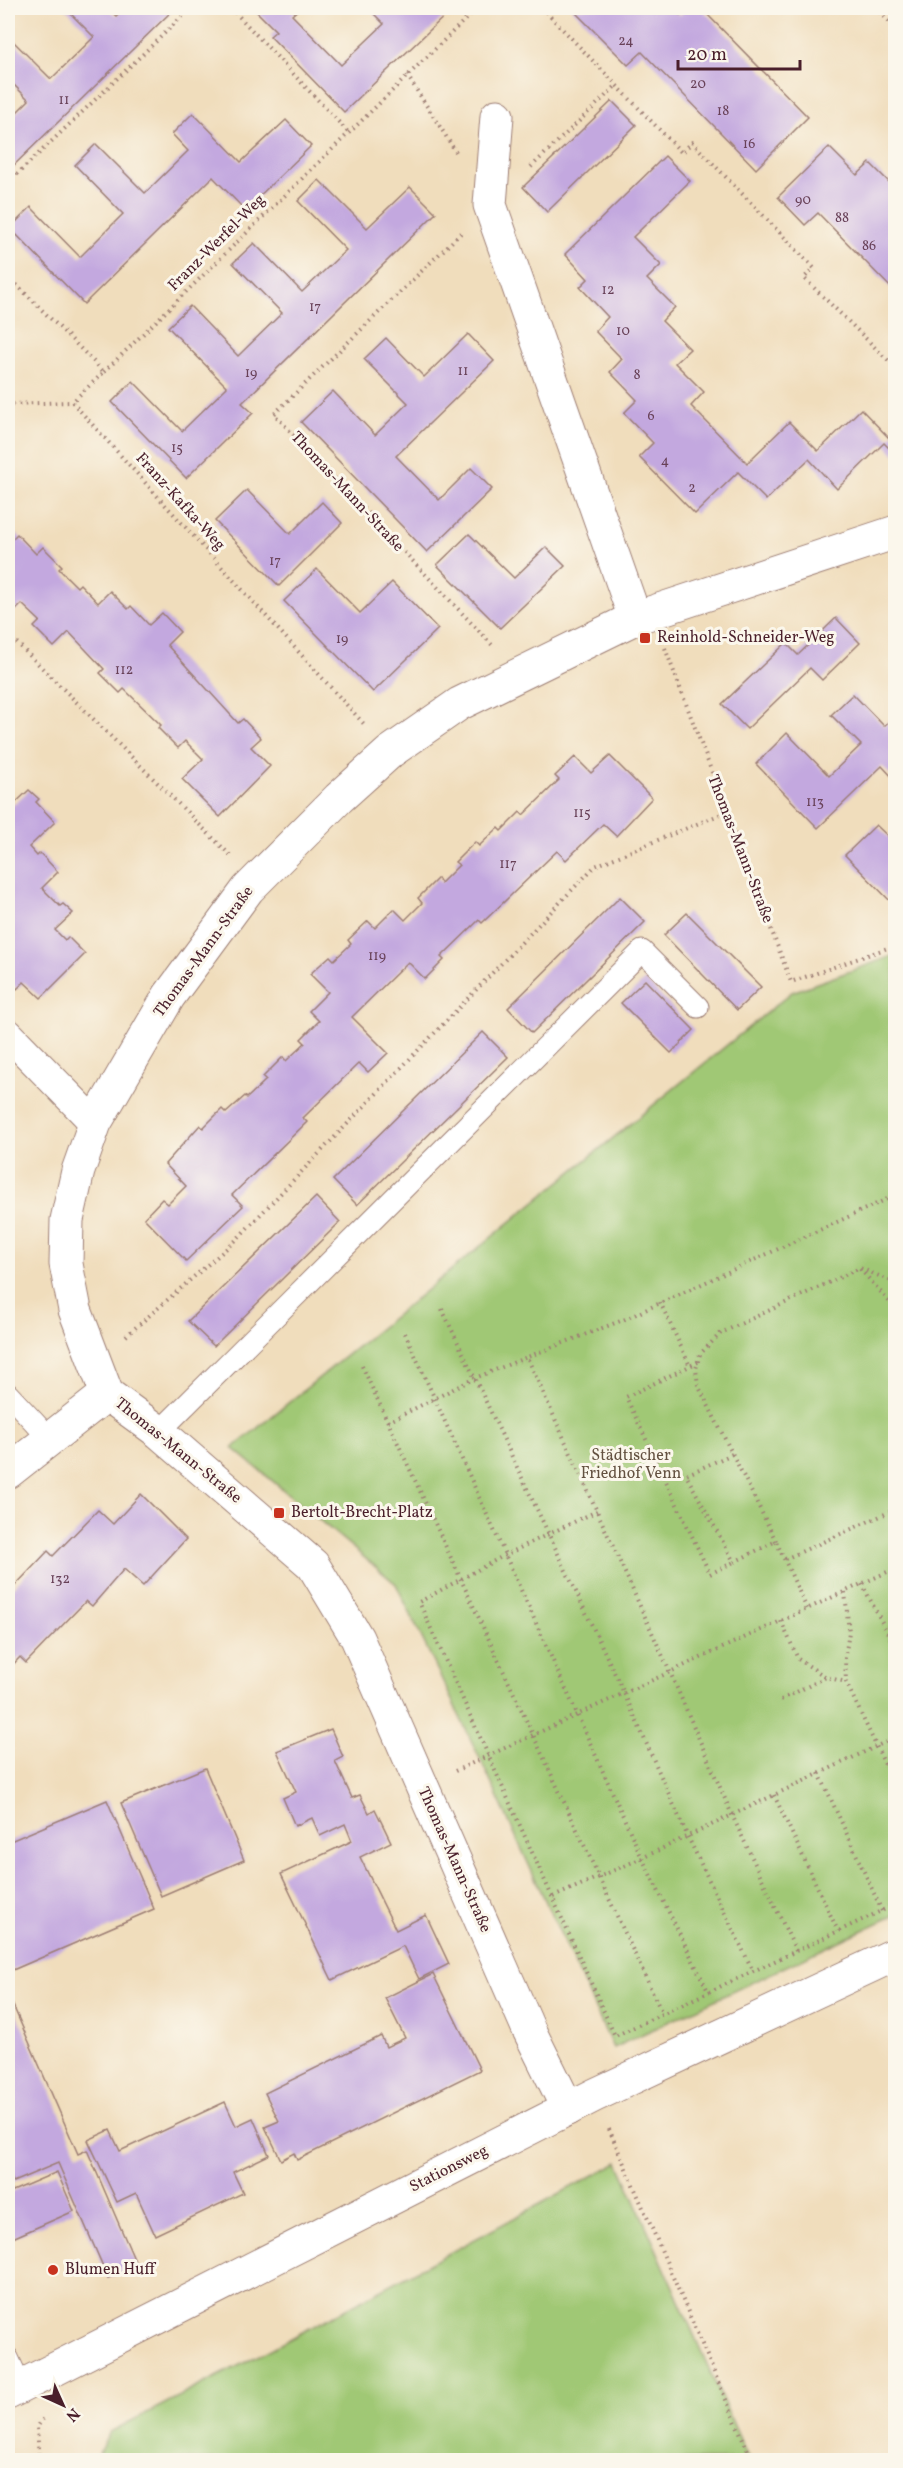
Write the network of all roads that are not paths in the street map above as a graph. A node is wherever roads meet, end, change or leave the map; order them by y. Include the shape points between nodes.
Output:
1 (497, 116) dead end
2 (896, 532) edge
3 (644, 615) junction
4 (698, 1007) dead end
5 (8, 1034) edge
6 (94, 1124) junction
7 (8, 1394) edge
8 (107, 1394) junction
9 (159, 1432) junction
10 (50, 1438) junction
11 (8, 1472) edge
12 (896, 1954) edge
13 (581, 2102) junction
14 (12, 2379) edge

1 - 3 street via 490,205
2 - 3 street, Thomas-Mann-Straße
3 - 6 street, Thomas-Mann-Straße via 459,704 390,752 339,798 256,881 169,996
4 - 9 lane via 642,951
5 - 6 street
6 - 8 street, Thomas-Mann-Straße via 67,1220 66,1264 75,1310
7 - 10 lane
8 - 9 street, Thomas-Mann-Straße
8 - 10 street
9 - 13 street, Thomas-Mann-Straße via 313,1564 357,1638 524,2019
10 - 11 street
12 - 13 street, Stationsweg
13 - 14 street, Stationsweg

